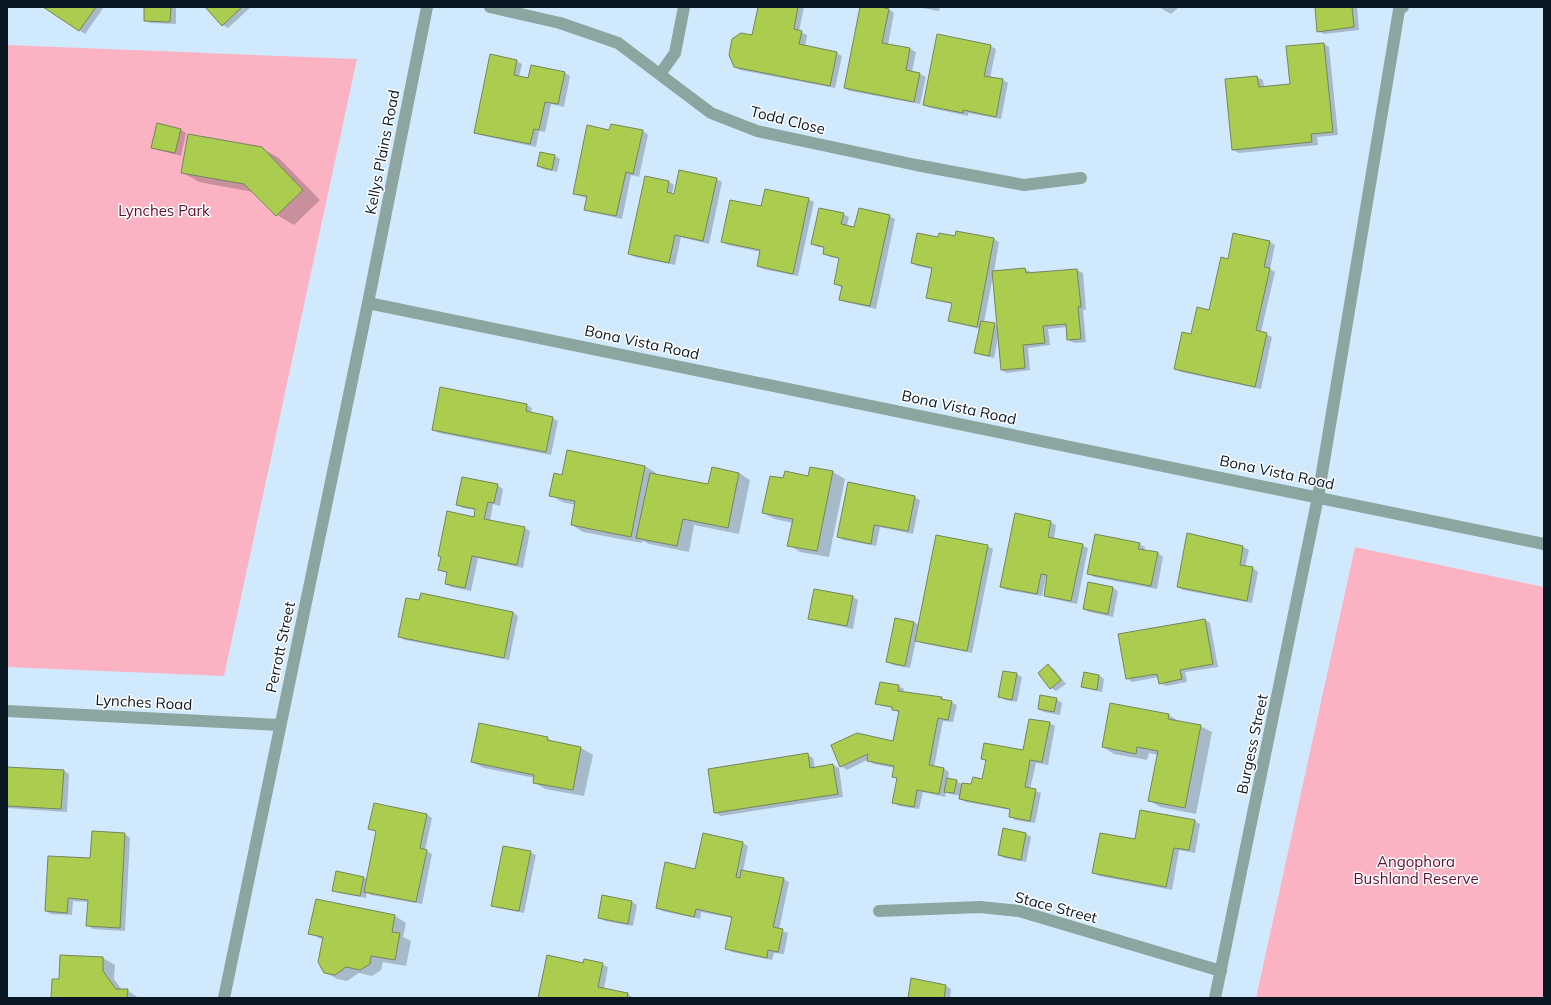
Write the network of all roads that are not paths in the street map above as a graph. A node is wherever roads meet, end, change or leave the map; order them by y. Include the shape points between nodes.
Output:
1 (427, 7) edge
2 (490, 7) edge
3 (684, 7) edge
4 (1403, 7) edge
5 (660, 74) junction
6 (1081, 178) dead end
7 (368, 303) junction
8 (1318, 497) junction
9 (1544, 544) edge
10 (7, 711) edge
11 (280, 725) junction
12 (879, 912) dead end
13 (1221, 971) junction
14 (224, 998) edge
15 (1215, 998) edge

1 - 7 street, Kellys Plains Road
2 - 5 street, Todd Close via 560,23 618,43
3 - 5 street via 675,53
4 - 8 street, Burgess Street via 1399,10
5 - 6 street, Todd Close via 711,113 757,131 1024,185
7 - 8 street, Bona Vista Road
7 - 11 street, Perrott Street
8 - 9 street, Bona Vista Road
8 - 13 street, Burgess Street
10 - 11 street, Lynches Road
11 - 14 street, Perrott Street
12 - 13 street, Stace Street via 980,907 1019,911
13 - 15 street, Burgess Street

